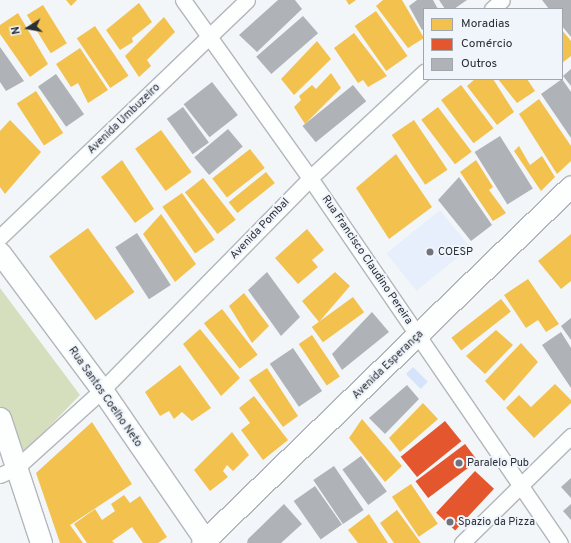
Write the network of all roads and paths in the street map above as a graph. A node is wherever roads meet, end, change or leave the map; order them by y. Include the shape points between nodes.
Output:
1 (183, 0) edge
2 (247, 0) edge
3 (502, 0) edge
4 (493, 8) edge
5 (209, 37) junction
6 (423, 73) edge
7 (310, 178) junction
8 (571, 186) edge
9 (0, 237) edge
10 (0, 253) edge
11 (418, 336) junction
12 (102, 390) junction
13 (0, 418) edge
14 (571, 436) edge
15 (8, 471) edge
16 (520, 485) junction
17 (205, 542) edge
18 (41, 543) edge
19 (462, 543) edge
20 (560, 543) edge

1 - 5 street, Rua Francisco Claudino Pereira
2 - 5 street, Avenida Umbuzeiro
3 - 4 street
5 - 7 street, Rua Francisco Claudino Pereira
5 - 9 street, Avenida Umbuzeiro
6 - 7 street, Avenida Pombal
7 - 11 street, Rua Francisco Claudino Pereira
7 - 12 street, Avenida Pombal
8 - 11 main road, Avenida Esperança
10 - 12 main road, Rua Santos Coelho Neto
11 - 16 street, Rua Francisco Claudino Pereira
11 - 17 main road, Avenida Esperança
12 - 15 street, Avenida Pombal
12 - 17 main road, Rua Santos Coelho Neto
13 - 15 main road
14 - 16 street
15 - 18 main road
16 - 19 street
16 - 20 street, Rua Francisco Claudino Pereira

